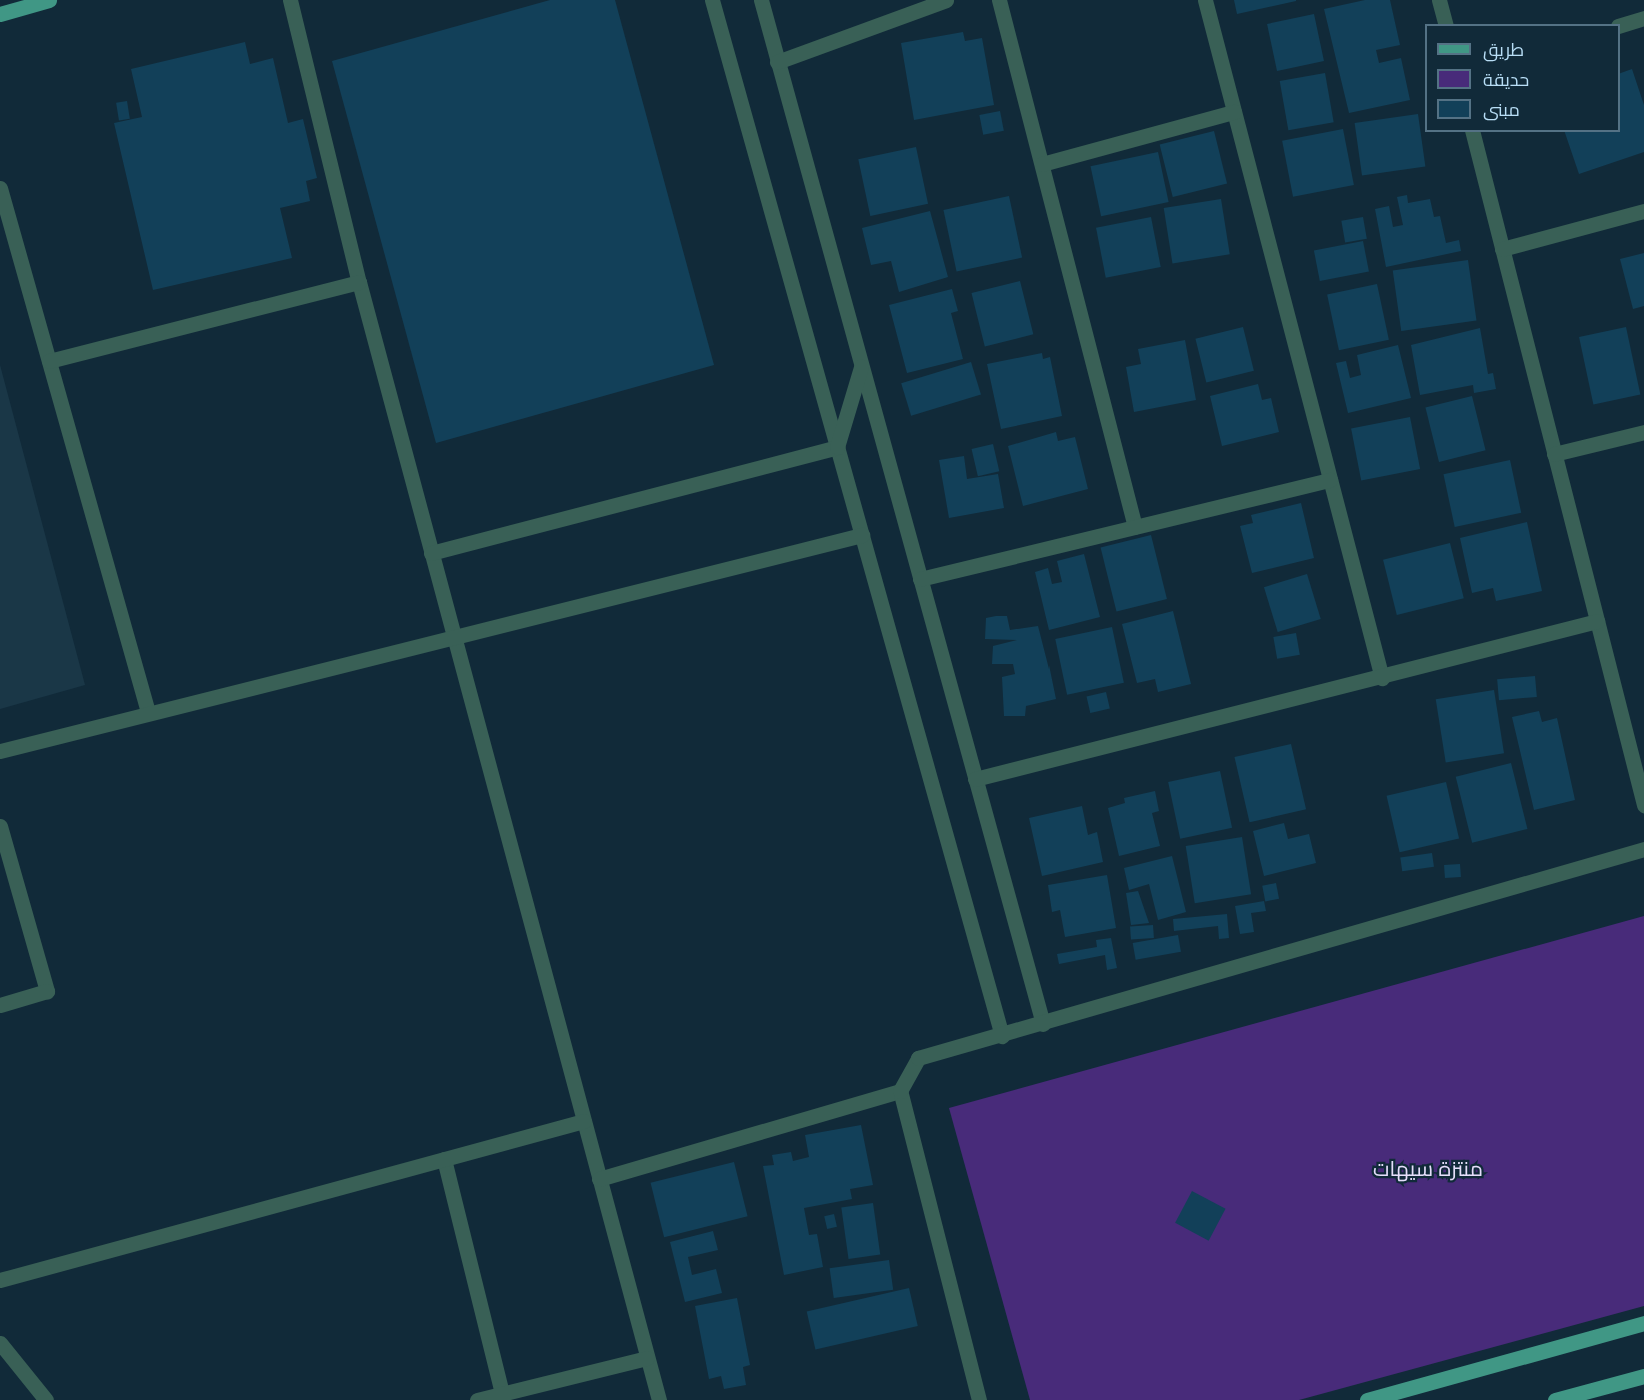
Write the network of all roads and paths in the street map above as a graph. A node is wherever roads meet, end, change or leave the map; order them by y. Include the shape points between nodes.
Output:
1 (49, 0) edge
2 (290, 0) edge
3 (712, 0) edge
4 (760, 0) edge
5 (946, 0) edge
6 (999, 0) edge
7 (1205, 0) edge
8 (1439, 0) edge
9 (0, 14) edge
10 (1644, 18) edge
11 (1445, 24) edge
12 (1620, 25) edge
13 (777, 62) junction
14 (1234, 112) junction
15 (1473, 132) edge
16 (1042, 165) junction
17 (0, 188) edge
18 (1644, 211) edge
19 (1502, 249) junction
20 (359, 282) junction
21 (49, 361) junction
22 (861, 366) junction
23 (1644, 432) edge
24 (837, 447) junction
25 (1554, 454) junction
26 (1330, 480) junction
27 (1135, 527) junction
28 (862, 535) junction
29 (431, 553) junction
30 (920, 579) junction
31 (1597, 621) junction
32 (454, 638) junction
33 (1382, 678) junction
34 (148, 712) junction
35 (0, 751) edge
36 (975, 779) junction
37 (1644, 805) edge
38 (0, 826) edge
39 (1644, 849) edge
40 (0, 1005) edge
41 (1043, 1024) junction
42 (1002, 1036) junction
43 (900, 1091) junction
44 (584, 1121) junction
45 (444, 1159) junction
46 (599, 1179) junction
47 (0, 1280) edge
48 (1644, 1323) edge
49 (0, 1343) edge
50 (647, 1358) junction
51 (1644, 1376) edge
52 (502, 1394) junction
53 (1581, 1397) edge
54 (46, 1400) edge
55 (477, 1400) edge
56 (659, 1400) edge
57 (979, 1400) edge
58 (1367, 1400) edge
59 (1555, 1400) edge

1 - 9 main road
2 - 20 street
3 - 24 street
4 - 13 street
5 - 13 street
6 - 16 street
7 - 14 street
8 - 11 street
10 - 12 street
13 - 22 street
14 - 16 street
14 - 26 street
15 - 19 street
16 - 27 street
17 - 21 street
18 - 19 street
19 - 25 street
20 - 21 street
20 - 29 street
21 - 34 street
22 - 24 street
22 - 30 street
23 - 25 street
24 - 28 street
24 - 29 street
25 - 31 street
26 - 27 street
26 - 33 street
27 - 30 street
28 - 32 street
28 - 42 street
29 - 32 street
30 - 36 street
31 - 33 street
31 - 37 street
32 - 34 street
32 - 44 street
33 - 36 street
34 - 35 street
36 - 41 street
38 - 40 street via 47,991
39 - 41 street
41 - 42 street
42 - 43 street via 918,1058
43 - 46 street
43 - 57 street
44 - 45 street
44 - 46 street
45 - 47 street
45 - 52 street
46 - 50 street
48 - 58 main road
49 - 54 street
50 - 52 street
50 - 56 street
51 - 53 main road
52 - 55 street
53 - 59 main road

